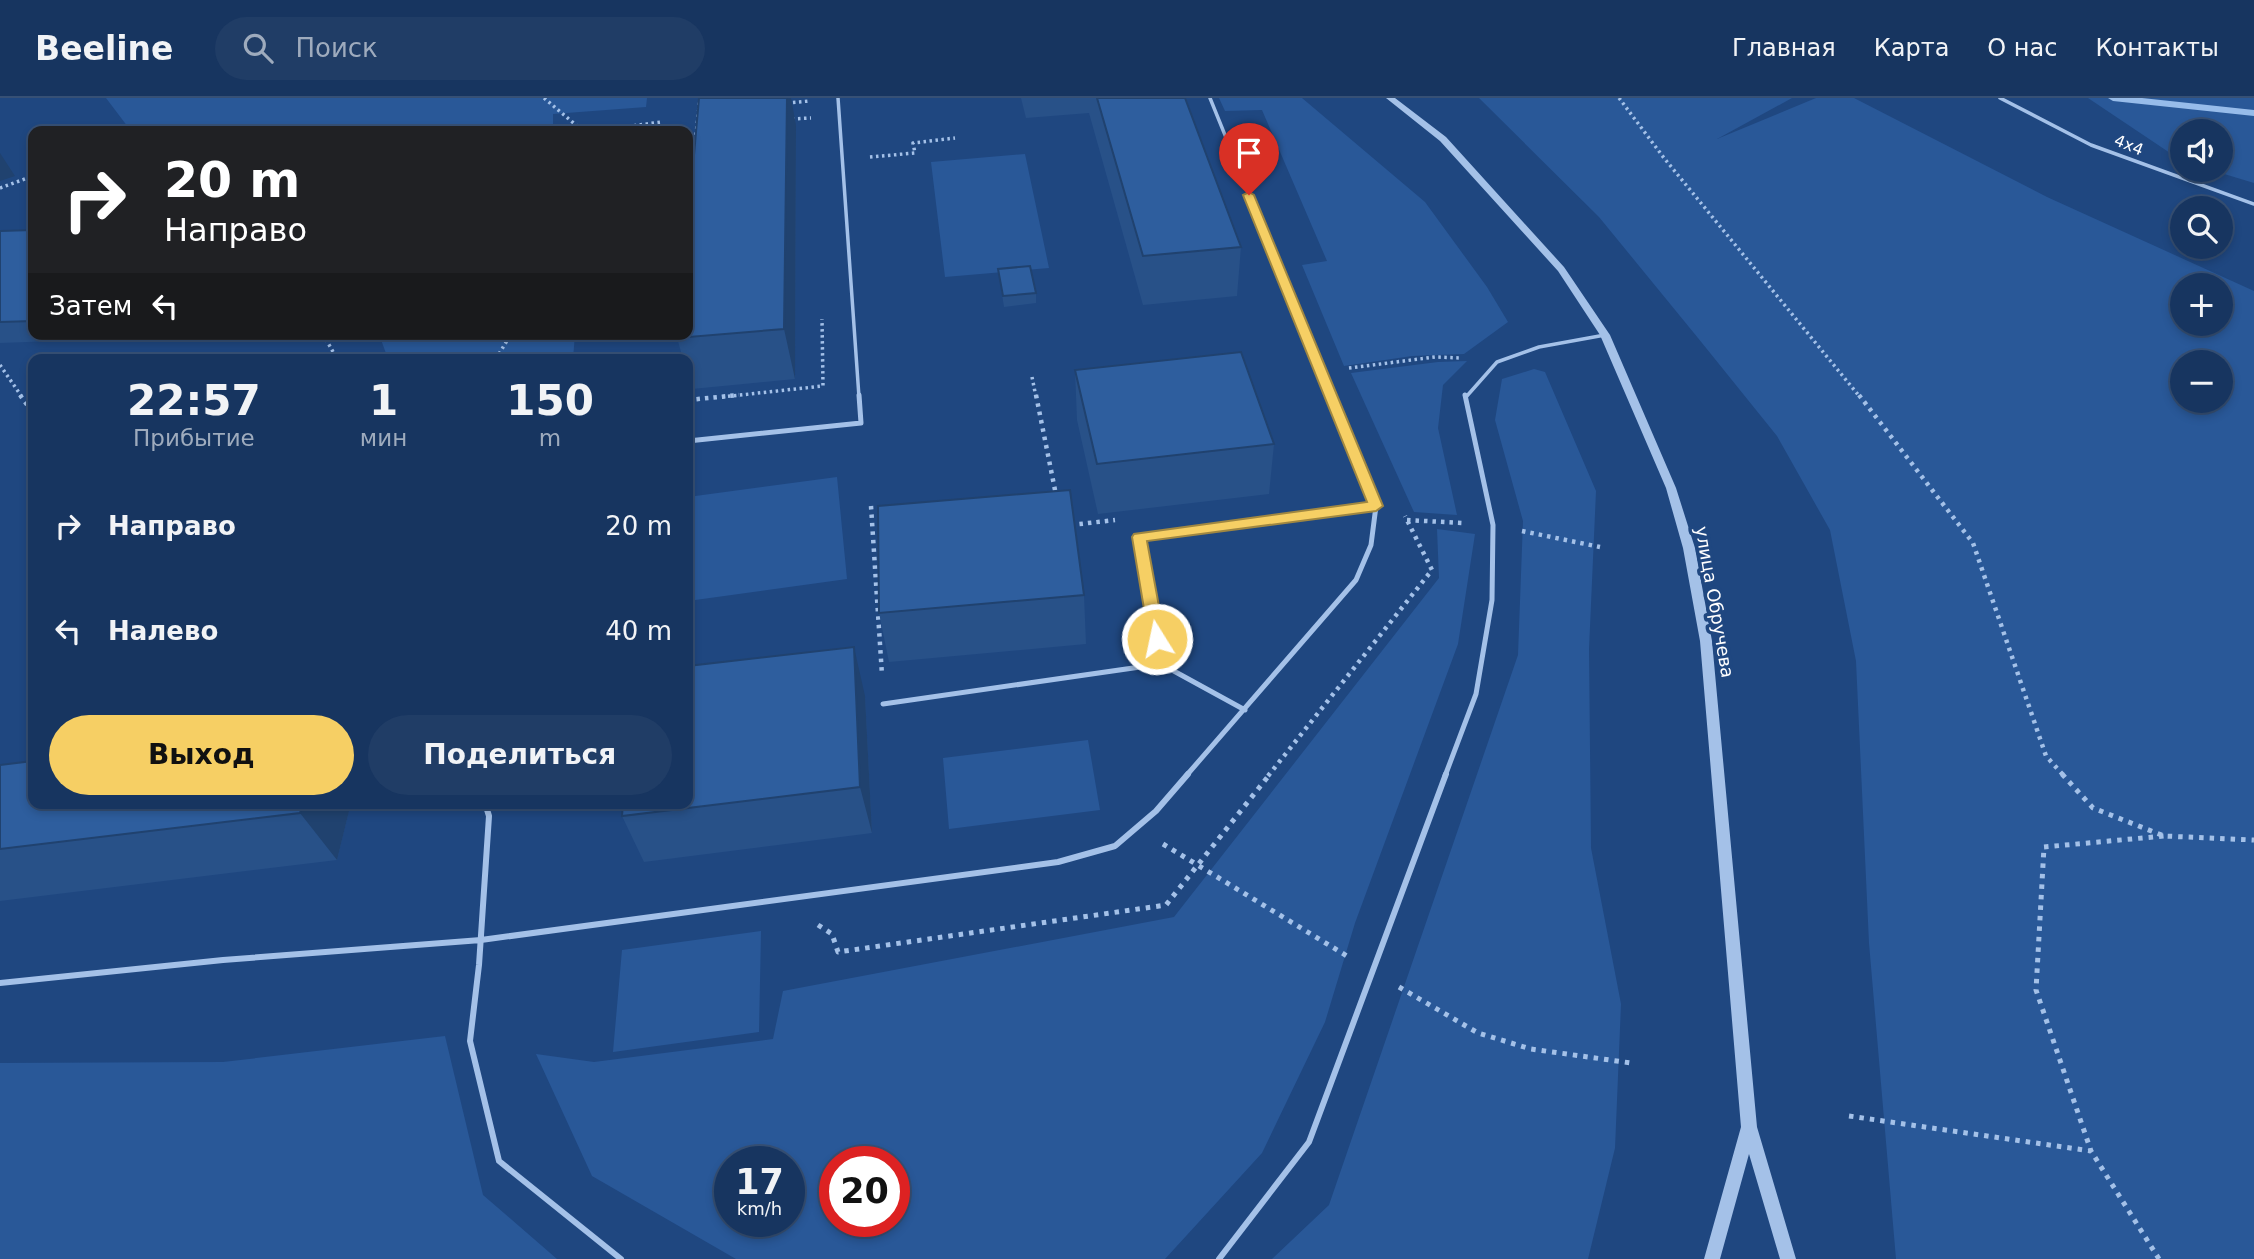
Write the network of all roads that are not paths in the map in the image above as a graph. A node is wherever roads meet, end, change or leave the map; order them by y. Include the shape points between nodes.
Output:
1 (838, 98) edge
2 (1210, 98) edge
3 (1390, 98) edge
4 (2000, 98) edge
5 (2254, 204) edge
6 (1605, 335) junction
7 (693, 440) edge
8 (1376, 506) junction
9 (1161, 664) junction
10 (883, 704) road end
11 (1245, 710) junction
12 (487, 809) edge
13 (481, 940) junction
14 (0, 983) edge
15 (1749, 1127) junction
16 (621, 1259) edge
17 (1219, 1259) edge
18 (1712, 1259) edge
19 (1788, 1259) edge

1 - 7 lane via 861,422
2 - 8 lane
3 - 6 street, улица Обручева via 1452,149 1560,269
4 - 5 lane, 4x4 via 2037,121
6 - 15 street, улица Обручева via 1671,488 1689,548 1706,641
6 - 17 lane via 1539,346 1497,362 1465,394 1493,525 1492,600 1476,694 1309,1142
8 - 9 lane via 1139,537
8 - 11 lane via 1375,534 1356,580
9 - 10 lane
9 - 11 lane
11 - 13 lane via 1156,811 1115,846 1058,862
12 - 13 lane
13 - 14 lane
13 - 16 lane via 470,1041 499,1161
15 - 18 street, улица Обручева
15 - 19 street, улица Обручева

